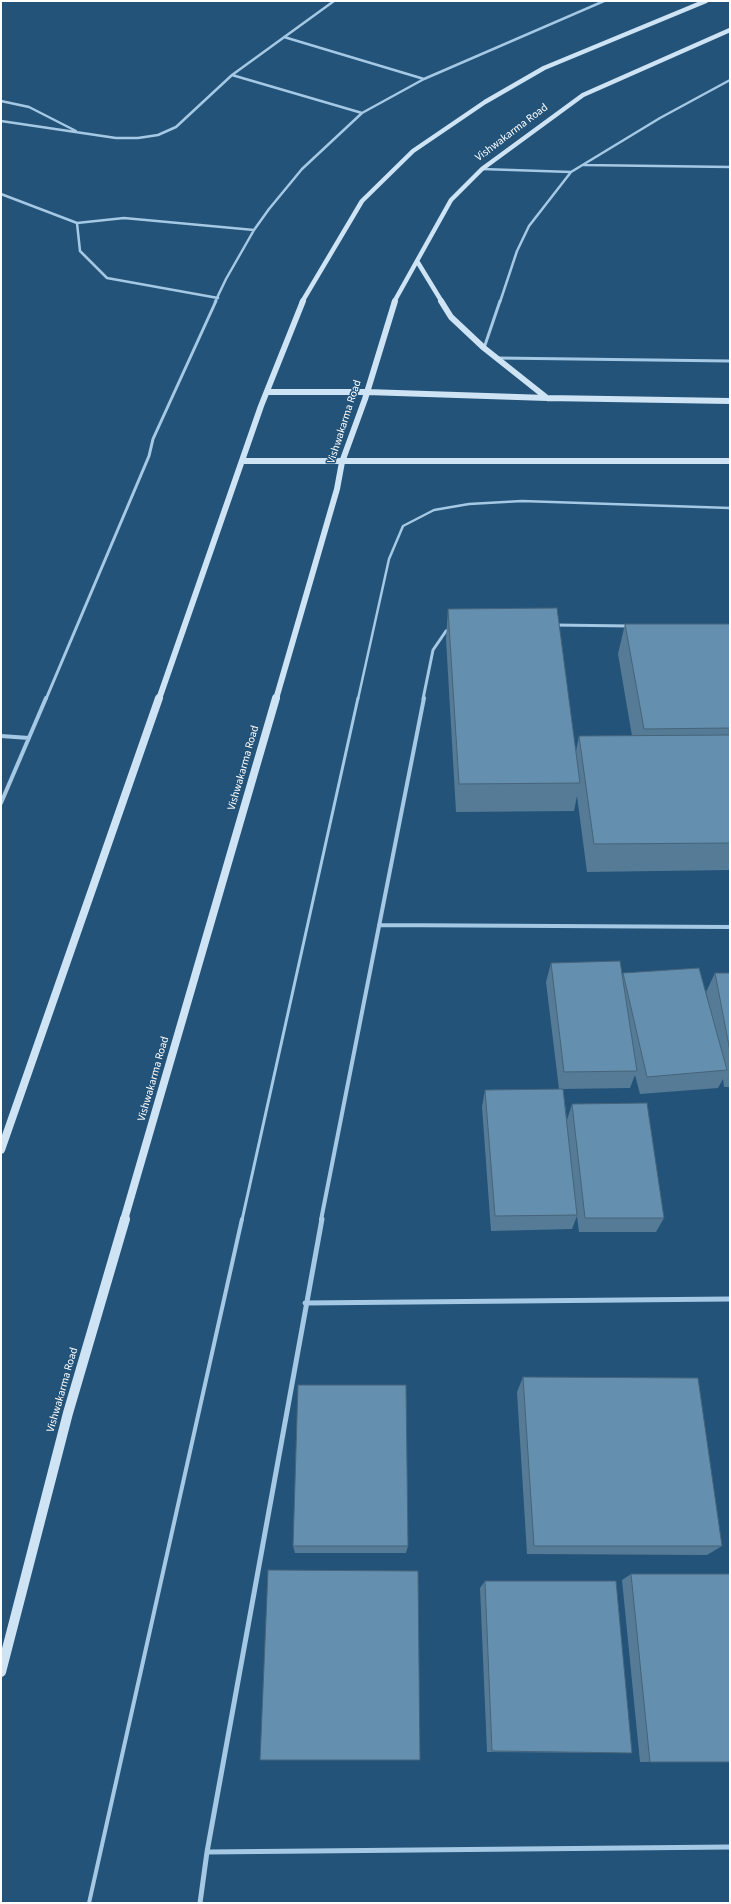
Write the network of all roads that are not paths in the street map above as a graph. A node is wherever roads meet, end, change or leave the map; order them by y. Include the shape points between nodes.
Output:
1 (334, 1) edge
2 (604, 1) edge
3 (706, 1) edge
4 (730, 30) edge
5 (284, 37) junction
6 (232, 75) junction
7 (424, 79) junction
8 (730, 80) edge
9 (1, 100) edge
10 (362, 113) junction
11 (1, 121) edge
12 (80, 133) junction
13 (583, 165) junction
14 (730, 167) edge
15 (482, 169) junction
16 (571, 172) junction
17 (1, 194) edge
18 (77, 223) junction
19 (254, 230) junction
20 (417, 261) junction
21 (218, 298) junction
22 (484, 348) junction
23 (497, 358) junction
24 (730, 361) edge
25 (267, 392) junction
26 (367, 392) junction
27 (547, 398) junction
28 (730, 401) edge
29 (242, 461) junction
30 (342, 462) junction
31 (730, 462) edge
32 (730, 508) edge
33 (551, 625) edge
34 (636, 626) edge
35 (453, 630) edge
36 (1, 736) edge
37 (29, 738) junction
38 (1, 803) edge
39 (379, 925) junction
40 (730, 926) edge
41 (1, 1150) edge
42 (730, 1299) edge
43 (305, 1303) junction
44 (1, 1672) edge
45 (730, 1847) edge
46 (207, 1852) junction
47 (89, 1903) edge
48 (200, 1903) edge

1 - 5 street
2 - 7 street
3 - 25 street via 544,68 485,102 413,151 362,201 305,294
4 - 15 street, Vishwakarma Road via 583,95
5 - 6 street
5 - 7 street
6 - 10 street
6 - 12 street via 176,127 158,134 138,138 116,138
7 - 10 street
8 - 13 street via 660,118
9 - 12 street via 30,107
10 - 19 street via 302,169
11 - 12 street
13 - 14 street
13 - 16 street
15 - 16 street
15 - 20 street, Vishwakarma Road via 451,200
16 - 22 street via 529,226 517,251
17 - 18 street
18 - 19 street via 124,218
18 - 21 street via 80,251 107,278
19 - 21 street
20 - 22 street via 451,317
20 - 26 street, Vishwakarma Road via 392,306
21 - 37 street via 153,439 149,456
22 - 23 street
23 - 24 street
23 - 27 street
25 - 26 street
25 - 29 street
26 - 27 street
26 - 30 street, Vishwakarma Road
27 - 28 street
29 - 30 street
29 - 41 street
30 - 31 street
30 - 44 street, Vishwakarma Road via 337,489 68,1413
32 - 47 lane via 522,501 469,504 434,510 403,526 387,567
33 - 34 street
35 - 39 street via 446,631 433,650
36 - 37 street
37 - 38 street
39 - 40 street
39 - 43 street
42 - 43 street
43 - 46 street
45 - 46 street
46 - 48 street

